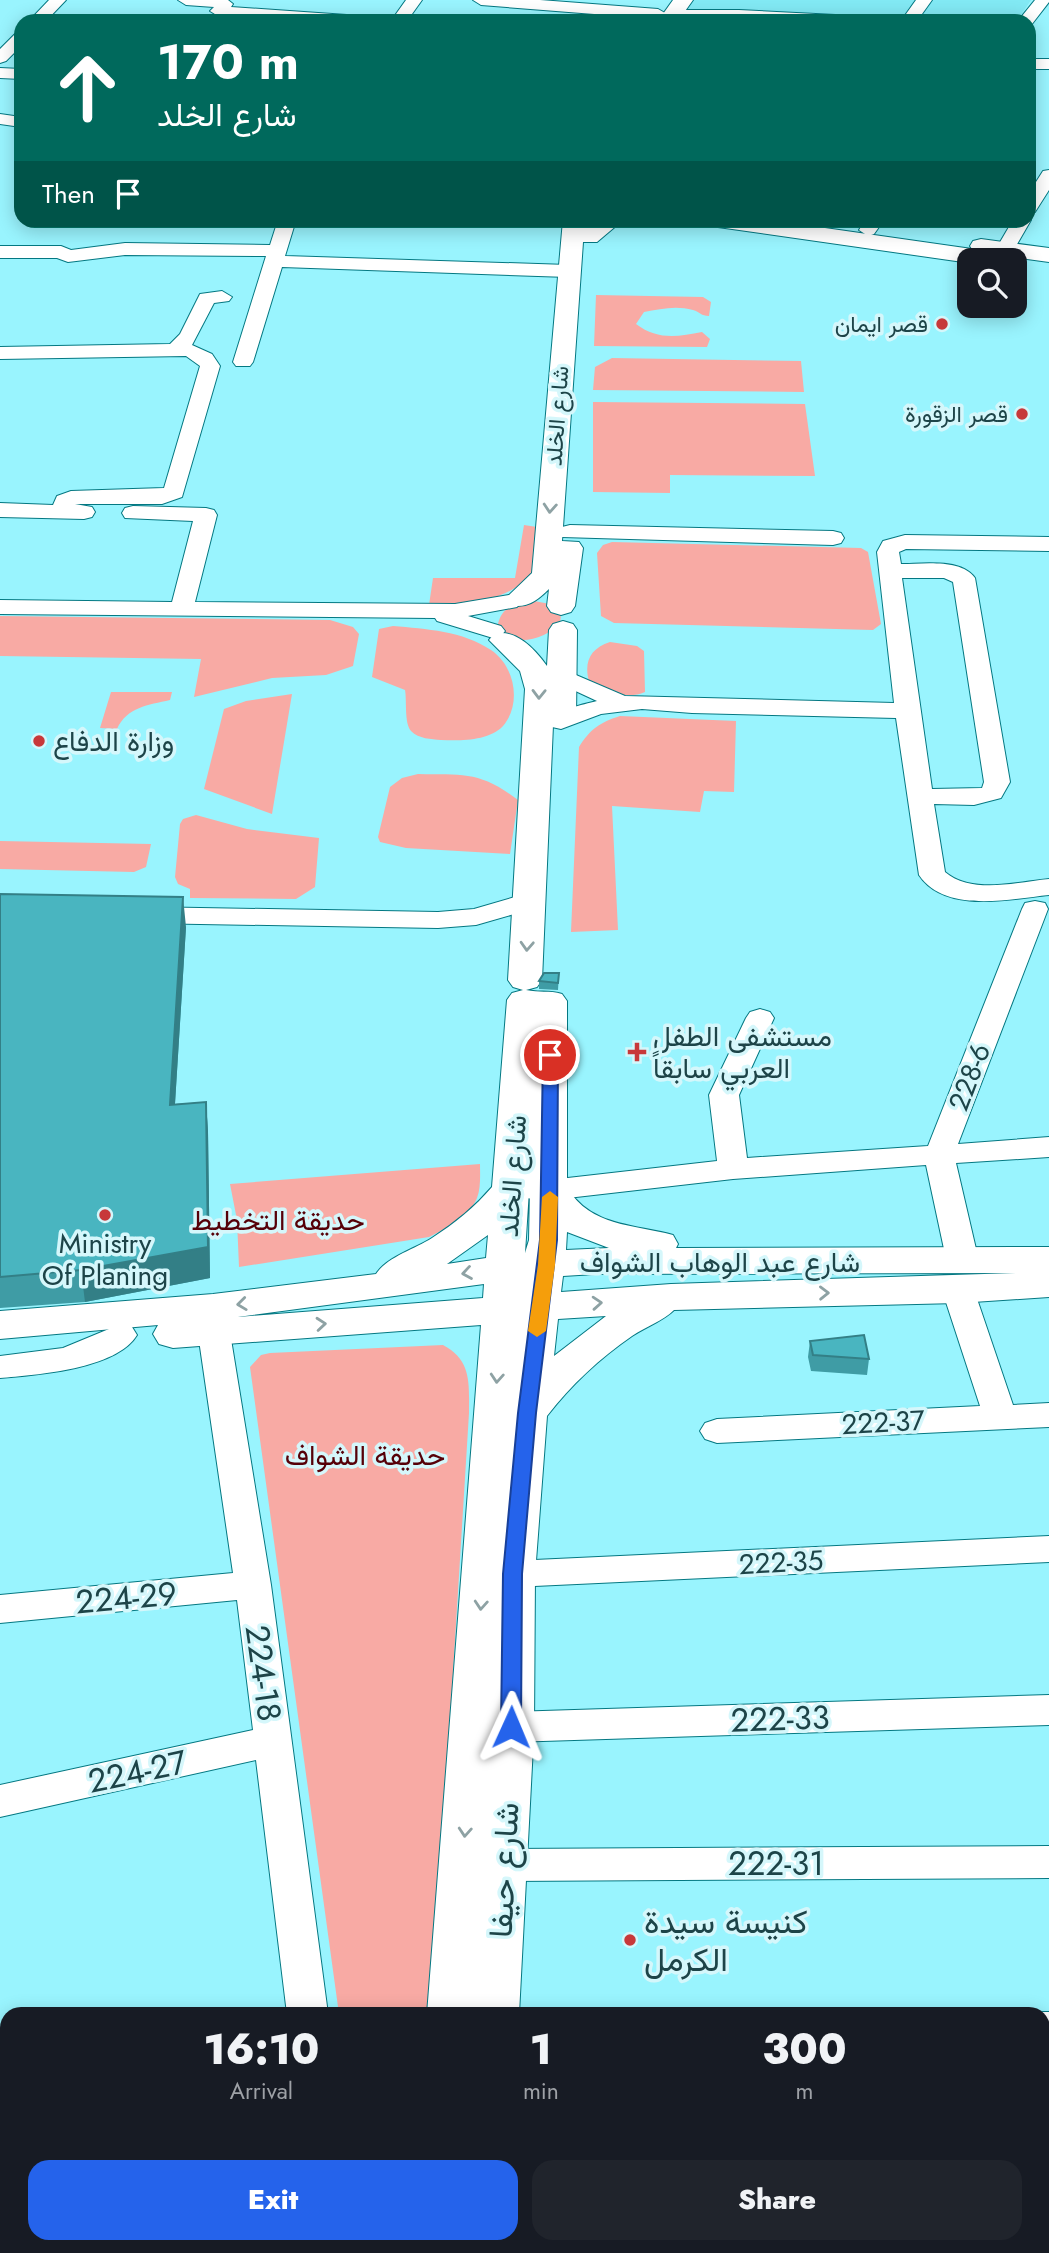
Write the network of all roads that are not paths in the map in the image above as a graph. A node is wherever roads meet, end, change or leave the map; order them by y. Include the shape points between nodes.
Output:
1 (58, 0) edge
2 (186, 0) edge
3 (481, 0) edge
4 (1043, 0) edge
5 (220, 9) edge
6 (667, 12) edge
7 (44, 14) edge
8 (265, 14) edge
9 (715, 14) edge
10 (1032, 14) edge
11 (14, 44) edge
12 (0, 58) edge
13 (1049, 175) edge
14 (1036, 196) edge
15 (284, 228) edge
16 (583, 228) edge
17 (584, 228) edge
18 (781, 228) edge
19 (884, 228) edge
20 (1019, 228) edge
21 (969, 248) edge
22 (1011, 248) edge
23 (957, 250) edge
24 (0, 252) edge
25 (276, 256) junction
26 (1049, 256) edge
27 (1027, 257) edge
28 (1027, 262) edge
29 (1049, 267) edge
30 (568, 271) junction
31 (222, 296) dead end
32 (175, 350) junction
33 (0, 353) edge
34 (243, 362) dead end
35 (0, 496) edge
36 (67, 505) junction
37 (0, 510) edge
38 (570, 532) junction
39 (833, 538) dead end
40 (1049, 544) edge
41 (890, 571) junction
42 (514, 601) junction
43 (0, 607) edge
44 (182, 608) junction
45 (414, 610) junction
46 (562, 618) junction
47 (498, 636) junction
48 (562, 676) junction
49 (619, 702) junction
50 (906, 705) junction
51 (561, 722) junction
52 (545, 784) junction
53 (919, 796) junction
54 (1042, 898) edge
55 (529, 901) junction
56 (121, 914) edge
57 (537, 991) junction
58 (760, 1018) dead end
59 (1049, 1147) edge
60 (939, 1155) junction
61 (733, 1169) junction
62 (511, 1189) junction
63 (550, 1190) junction
64 (960, 1250) junction
65 (1040, 1269) edge
66 (523, 1287) junction
67 (365, 1289) junction
68 (958, 1290) junction
69 (671, 1297) junction
70 (0, 1325) edge
71 (58, 1328) junction
72 (214, 1333) junction
73 (121, 1335) junction
74 (0, 1339) edge
75 (0, 1367) edge
76 (527, 1413) junction
77 (1049, 1415) edge
78 (1000, 1416) junction
79 (717, 1431) dead end
80 (1049, 1549) edge
81 (513, 1574) junction
82 (253, 1585) junction
83 (0, 1609) edge
84 (1049, 1710) edge
85 (511, 1727) junction
86 (273, 1741) junction
87 (0, 1801) edge
88 (1049, 1862) edge
89 (503, 1865) junction
90 (307, 2007) edge
91 (453, 2007) edge
92 (494, 2007) edge

1 - 7 street
2 - 5 street
3 - 6 street
4 - 10 street
5 - 8 street
6 - 9 street
11 - 12 street
13 - 14 street
15 - 25 street
16 - 30 main road, شارع الخلد
17 - 38 main road, شارع الخلد
18 - 23 main road
19 - 21 main road
20 - 22 street
24 - 25 street via 76,256 125,249
25 - 30 street
25 - 34 street
26 - 27 main road
28 - 29 main road
30 -> 42 main road, شارع الخلد via 546,573 533,590
31 - 32 street via 207,298 183,346
32 - 33 street
32 - 36 street via 198,354 210,366 174,492 162,497
35 - 36 street
36 - 37 street
36 - 44 street via 206,515
38 - 39 street
38 - 46 main road, شارع الخلد
40 - 41 street via 900,543 889,549
41 - 50 street
41 - 53 street via 947,571 964,578 997,782 992,793 981,797
42 - 45 street via 455,611
42 - 46 main road via 540,598
42 - 47 main road via 492,617
43 - 44 street
44 - 45 street
45 - 47 street via 446,616
46 - 47 main road via 550,640 536,644 519,644
46 - 48 main road, شارع الخلد
47 -> 52 main road, شارع الخلد via 534,668 540,682
48 - 49 street
48 - 51 main road, شارع الخلد
49 - 50 street
49 - 51 street
50 - 53 street
51 - 52 main road, شارع الخلد
52 - 55 main road, شارع الخلد
52 - 57 main road, شارع الخلد
53 - 54 street via 932,875 941,884 956,890
54 - 60 street, 228-6
55 - 56 street via 476,917 438,920
55 -> 57 main road, شارع الخلد
57 - 62 main road, شارع الخلد
57 - 63 main road, شارع الخلد
58 - 61 street via 724,1095
59 - 60 street
60 - 61 street
60 - 64 street
61 - 63 street
62 - 63 street
62 - 66 main road, شارع الخلد
62 - 67 main road via 491,1215 465,1234
63 - 64 main road via 561,1209 575,1219 637,1242 886,1244
63 - 66 main road, شارع الخلد
64 - 65 main road
65 - 66 main road, شارع عبد الوهاب الشواف via 595,1261
65 - 68 main road, شارع عبد الوهاب الشواف
66 -> 67 main road, شارع عبد الوهاب الشواف
66 -> 69 main road, شارع عبد الوهاب الشواف
72 -> 66 main road, شارع عبد الوهاب الشواف
66 - 76 main road, شارع حيفا
66 -> 91 main road, شارع حيفا
67 -> 71 main road, شارع عبد الوهاب الشواف
69 -> 68 main road, شارع عبد الوهاب الشواف
68 - 78 street
69 - 76 main road via 625,1321 585,1350
70 - 71 main road
71 - 73 main road, شارع عبد الوهاب الشواف
71 - 74 main road
72 - 73 main road, شارع عبد الوهاب الشواف
72 - 82 street, 224-18
73 - 75 street via 98,1349 55,1363
76 - 81 main road, شارع حيفا
77 - 78 street, 222-37
78 - 79 street, 222-37
80 - 81 street, 222-35
81 - 85 main road, شارع حيفا
82 - 83 street, 224-29
82 - 86 street, 224-18
84 - 85 street, 222-33
85 - 89 main road, شارع حيفا
86 - 87 street, 224-27
86 - 90 street, 224-18
88 - 89 street, 222-31
89 - 92 main road, شارع حيفا

